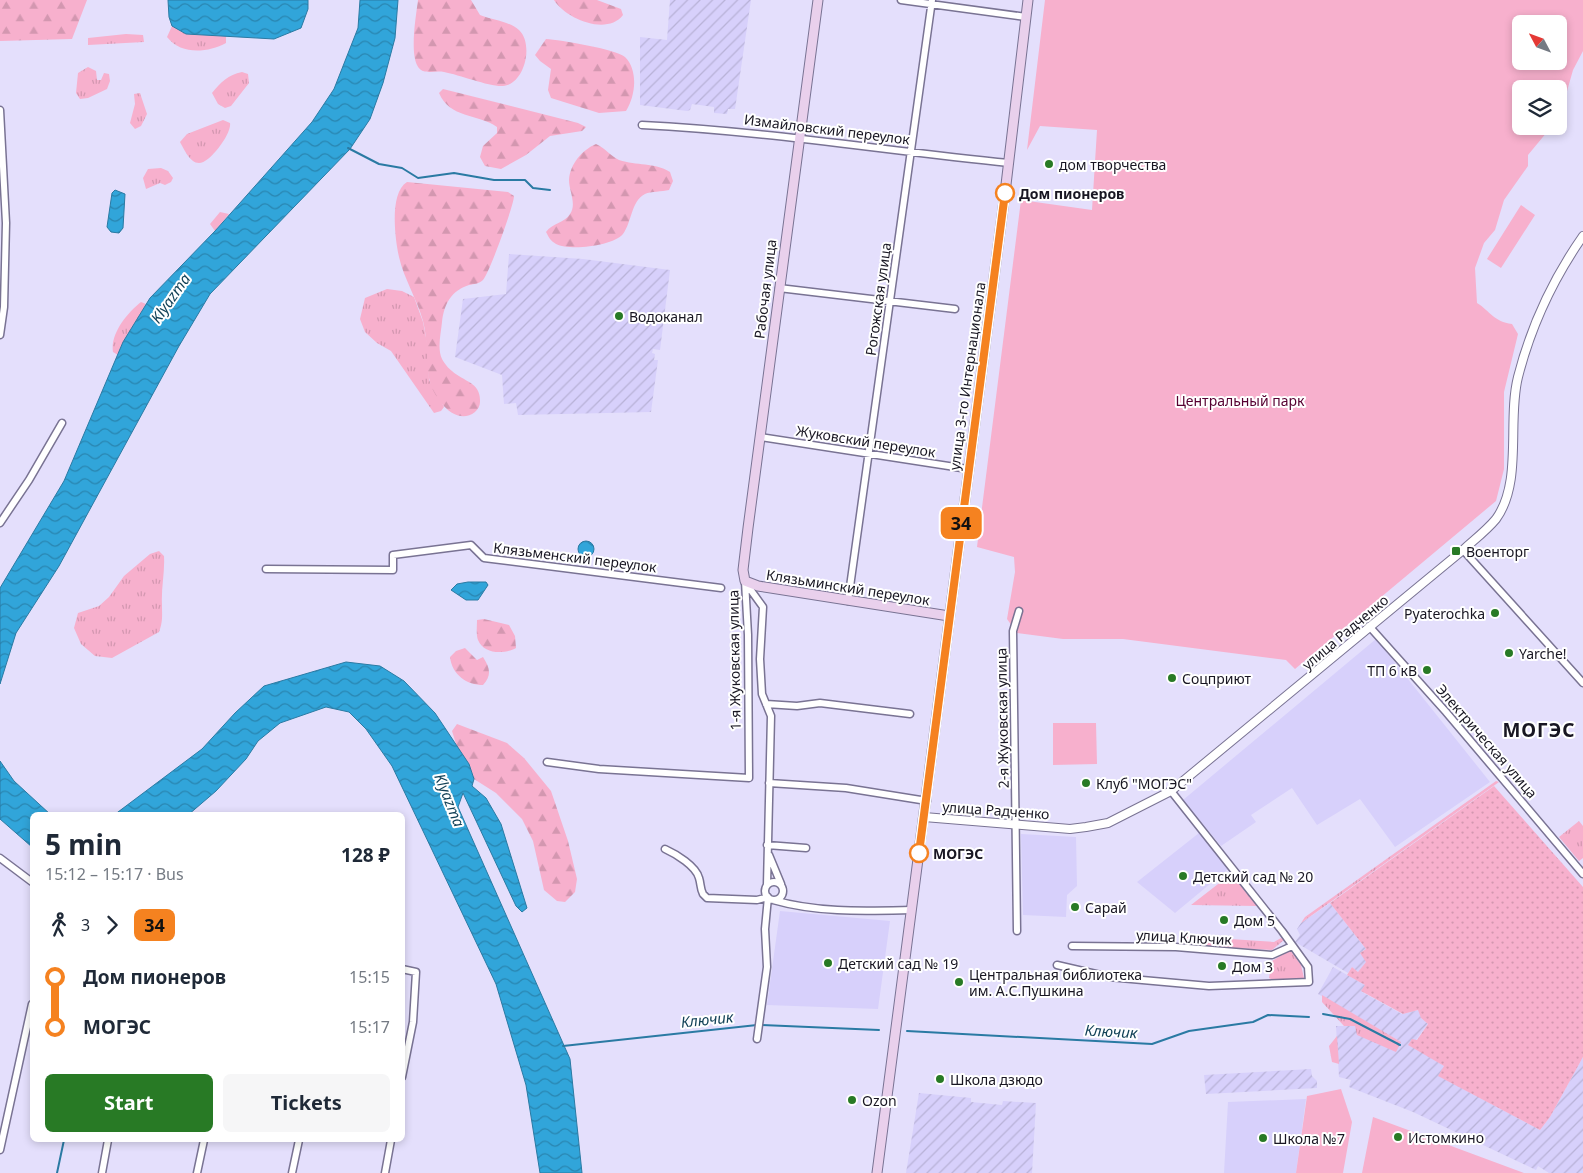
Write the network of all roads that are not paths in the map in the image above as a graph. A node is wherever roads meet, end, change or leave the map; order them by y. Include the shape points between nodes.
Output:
1 (818, 0) edge
2 (901, 0) edge
3 (1028, 0) edge
4 (932, 2) edge
5 (1026, 17) junction
6 (0, 110) edge
7 (642, 125) dead end
8 (798, 140) junction
9 (910, 153) junction
10 (1009, 163) junction
11 (1583, 236) edge
12 (779, 288) junction
13 (890, 301) junction
14 (955, 309) dead end
15 (0, 335) edge
16 (62, 422) dead end
17 (760, 437) junction
18 (870, 455) junction
19 (968, 469) junction
20 (0, 523) edge
21 (1462, 550) junction
22 (266, 569) dead end
23 (745, 581) junction
24 (721, 588) dead end
25 (848, 600) junction
26 (1018, 611) dead end
27 (948, 616) junction
28 (1370, 626) junction
29 (1583, 683) edge
30 (766, 704) junction
31 (910, 714) dead end
32 (547, 762) dead end
33 (769, 783) junction
34 (1170, 791) junction
35 (926, 801) junction
36 (924, 817) junction
37 (1016, 825) junction
38 (767, 848) junction
39 (806, 848) dead end
40 (665, 849) dead end
41 (0, 858) edge
42 (1583, 874) edge
43 (30, 880) edge
44 (781, 884) junction
45 (767, 885) junction
46 (783, 894) junction
47 (770, 898) junction
48 (790, 905) junction
49 (912, 910) junction
50 (1018, 931) dead end
51 (1072, 946) dead end
52 (1292, 946) junction
53 (1057, 965) dead end
54 (405, 970) edge
55 (30, 1013) edge
56 (757, 1039) dead end
57 (405, 1062) edge
58 (108, 1142) edge
59 (204, 1142) edge
60 (299, 1142) edge
61 (391, 1142) edge
62 (0, 1150) edge
63 (102, 1173) edge
64 (197, 1173) edge
65 (292, 1173) edge
66 (385, 1173) edge
67 (877, 1173) edge

1 - 8 main road, Рабочая улица
2 - 4 street
3 - 5 main road, улица 3-го Интернационала
4 - 5 street
4 - 9 street, Рогожская улица
5 - 10 main road, улица 3-го Интернационала
6 - 15 street via 6,223
7 - 8 street, Измайловский переулок via 745,131
8 - 9 street, Измайловский переулок
8 - 12 main road, Рабочая улица
9 - 10 street, Измайловский переулок
9 - 13 street, Рогожская улица
10 - 19 main road, улица 3-го Интернационала
11 - 21 street, улица Радченко via 1545,298 1518,377 1507,497 1492,524
12 - 13 street
12 - 17 main road, Рабочая улица
13 - 14 street
13 - 18 street, Рогожская улица
16 - 20 street
17 - 18 street, Жуковский переулок
17 - 23 main road, Рабочая улица via 743,570
18 - 19 street, Жуковский переулок
18 - 25 street, Рогожская улица
19 - 27 main road, улица 3-го Интернационала
21 - 28 street, улица Радченко
21 - 29 street
22 - 24 street, Клязьменский переулок via 393,570 393,555 470,545 484,558
23 - 25 main road, Клязьминский переулок via 758,586
23 - 30 street, 1-я Жуковская улица via 763,607 760,659 762,694
23 - 32 street, 1-я Жуковская улица via 749,778 598,769
25 - 27 main road, Клязьминский переулок
26 - 37 street, 2-я Жуковская улица via 1013,631
27 - 35 main road, улица 3-го Интернационала
28 - 34 street, улица Радченко
28 - 42 street, Электрическая улица
30 - 31 street via 798,706 820,703
30 - 33 street, 1-я Жуковская улица via 771,716
33 - 35 street via 846,788
33 - 38 street, 1-я Жуковская улица
34 - 37 street, улица Радченко via 1108,823 1070,828
34 - 52 street
35 - 36 main road, улица 3-го Интернационала
36 - 37 street, улица Радченко
36 - 49 main road, улица 3-го Интернационала
37 - 50 street, 2-я Жуковская улица
38 - 39 street
38 - 44 street
38 - 45 street, 1-я Жуковская улица
40 - 47 street via 694,870 707,898
41 - 43 street
44 - 45 street via 773,882
44 - 46 street
45 - 47 street via 765,891
46 - 47 street via 779,899
46 - 48 street
47 - 48 street
47 - 56 street via 765,929 767,967
48 - 49 street via 838,910
49 - 67 main road, улица 3-го Интернационала
51 - 52 street, улица Ключик via 1176,947 1272,955
52 - 53 street via 1308,967 1309,982 1209,986 1109,977
54 - 57 street via 416,972 413,1022
55 - 62 street
58 - 63 street
59 - 64 street
60 - 65 street
61 - 66 street

